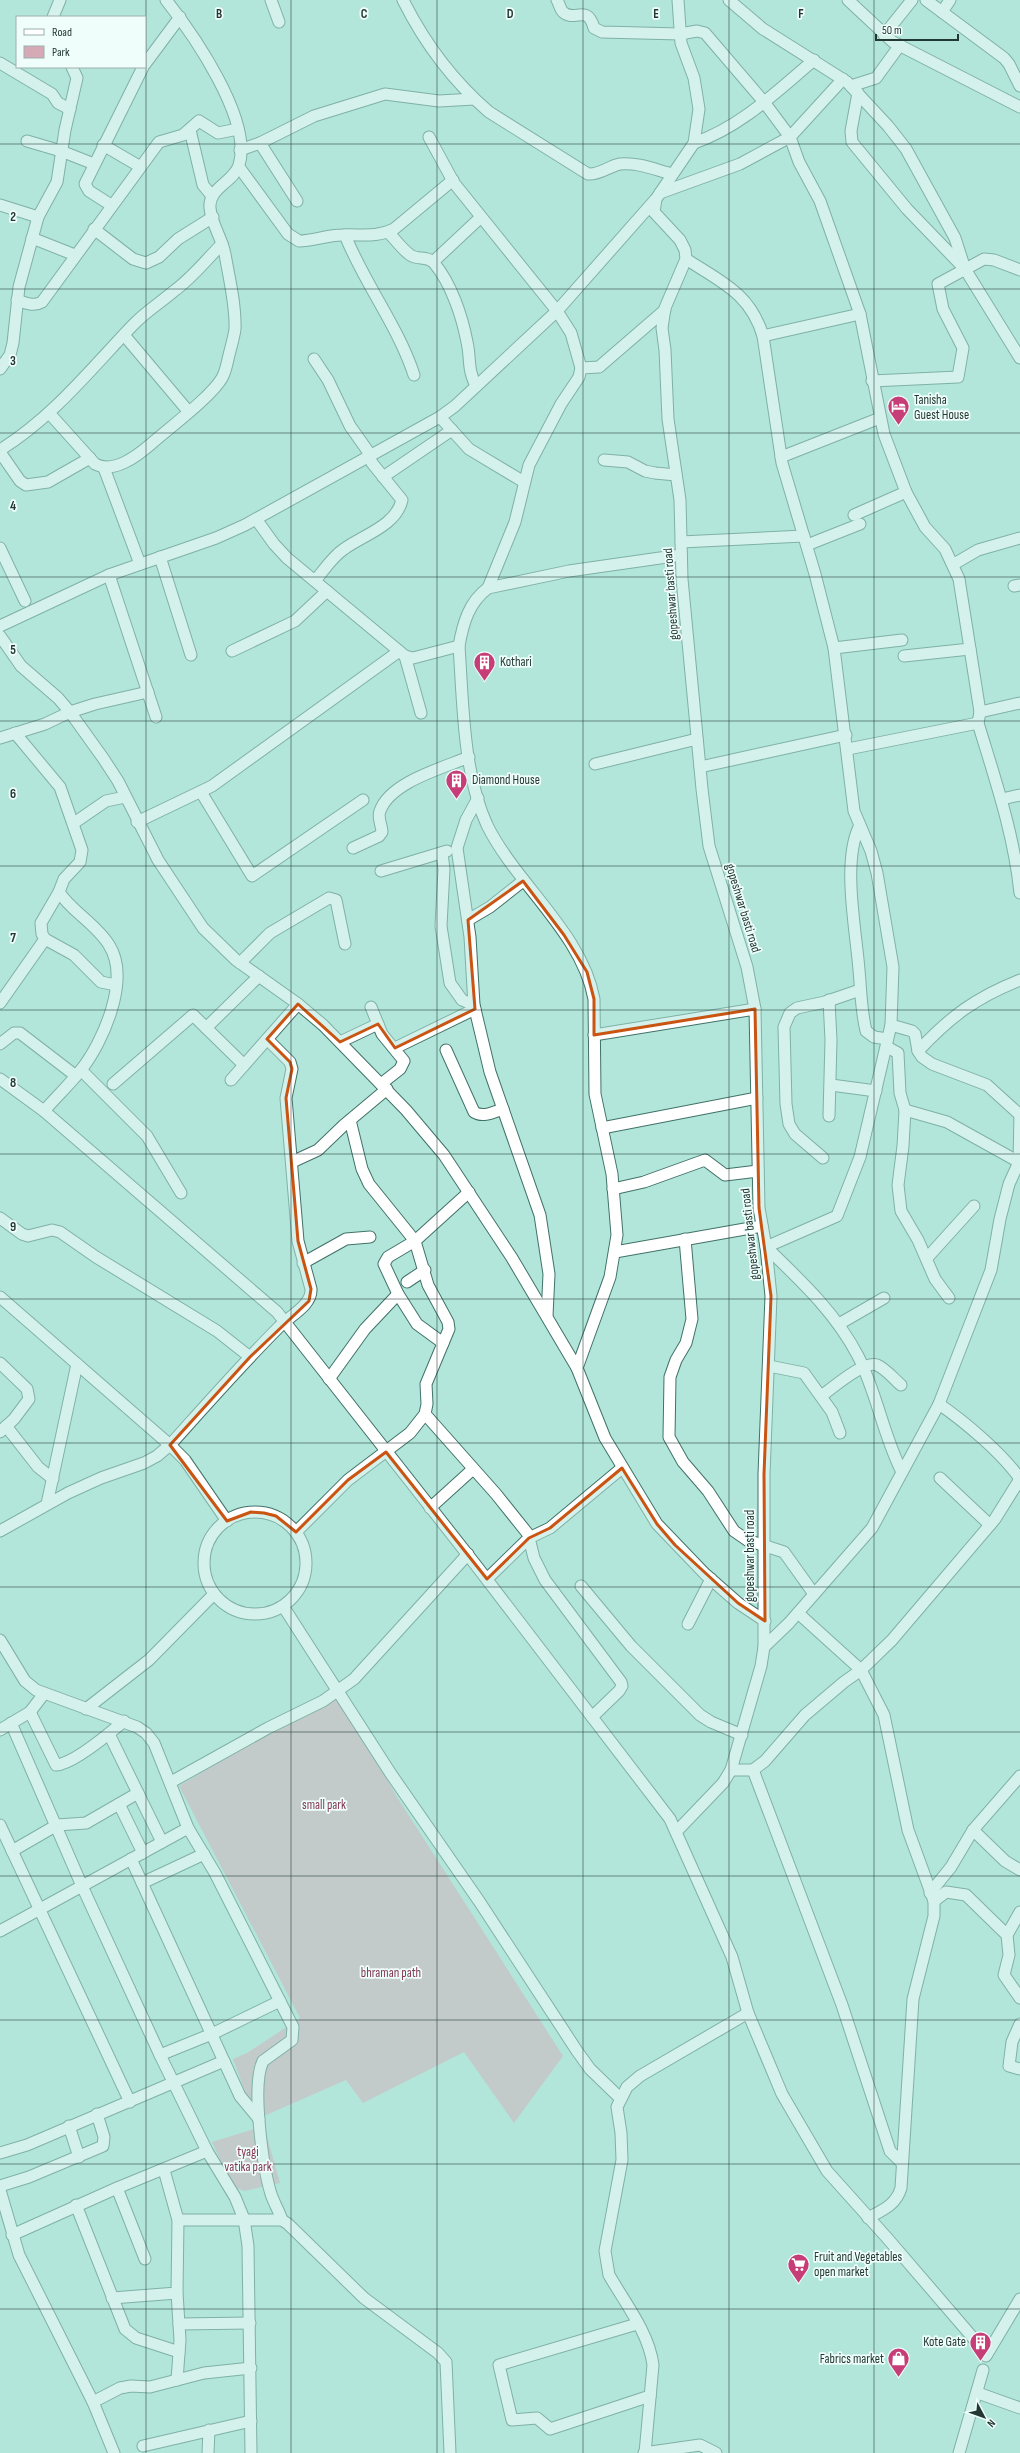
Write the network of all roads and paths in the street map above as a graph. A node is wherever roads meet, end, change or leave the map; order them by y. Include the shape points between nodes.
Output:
1 (60, 0) edge
2 (271, 0) edge
3 (403, 0) edge
4 (556, 0) edge
5 (678, 0) edge
6 (730, 0) edge
7 (848, 0) edge
8 (912, 0) edge
9 (926, 0) edge
10 (950, 0) edge
11 (172, 3) edge
12 (942, 12) junction
13 (53, 16) edge
14 (180, 17) junction
15 (279, 22) dead end
16 (680, 34) junction
17 (884, 35) junction
18 (900, 45) junction
19 (814, 60) junction
20 (0, 63) edge
21 (146, 63) edge
22 (72, 68) edge
23 (142, 68) edge
24 (851, 86) junction
25 (1020, 86) edge
26 (1020, 96) edge
27 (474, 99) junction
28 (764, 102) junction
29 (1015, 105) edge
30 (70, 109) junction
31 (238, 129) junction
32 (190, 130) junction
33 (429, 137) dead end
34 (790, 137) junction
35 (28, 141) dead end
36 (260, 143) junction
37 (694, 143) junction
38 (103, 144) junction
39 (240, 150) junction
40 (61, 151) junction
41 (94, 164) junction
42 (139, 166) junction
43 (239, 166) junction
44 (672, 174) junction
45 (453, 180) junction
46 (212, 196) junction
47 (658, 196) junction
48 (297, 201) dead end
49 (0, 205) edge
50 (111, 205) junction
51 (38, 217) junction
52 (212, 217) junction
53 (481, 217) junction
54 (94, 229) junction
55 (388, 232) junction
56 (345, 235) junction
57 (32, 238) junction
58 (222, 244) junction
59 (75, 255) junction
60 (686, 259) junction
61 (433, 262) junction
62 (965, 269) junction
63 (1020, 270) edge
64 (17, 300) junction
65 (665, 310) junction
66 (557, 311) junction
67 (860, 314) junction
68 (124, 335) junction
69 (763, 336) junction
70 (1020, 358) edge
71 (314, 359) dead end
72 (581, 368) junction
73 (0, 369) edge
74 (414, 375) dead end
75 (872, 381) junction
76 (476, 386) junction
77 (188, 411) junction
78 (50, 414) junction
79 (440, 417) junction
80 (880, 418) junction
81 (452, 430) junction
82 (0, 451) edge
83 (370, 456) junction
84 (781, 457) junction
85 (90, 458) junction
86 (604, 460) dead end
87 (104, 468) junction
88 (676, 475) junction
89 (383, 478) junction
90 (524, 482) junction
91 (906, 492) junction
92 (256, 519) junction
93 (1020, 538) edge
94 (805, 540) junction
95 (681, 542) junction
96 (0, 548) edge
97 (681, 555) junction
98 (160, 557) junction
99 (140, 564) junction
100 (954, 564) junction
101 (109, 575) junction
102 (315, 581) junction
103 (488, 588) junction
104 (327, 592) junction
105 (25, 601) dead end
106 (0, 626) edge
107 (0, 636) edge
108 (902, 640) dead end
109 (459, 646) junction
110 (834, 648) junction
111 (970, 649) junction
112 (232, 651) dead end
113 (402, 654) junction
114 (191, 655) dead end
115 (904, 656) dead end
116 (148, 692) junction
117 (1020, 703) edge
118 (70, 712) junction
119 (421, 713) dead end
120 (156, 716) dead end
121 (979, 717) junction
122 (15, 733) junction
123 (846, 735) junction
124 (0, 738) edge
125 (697, 739) junction
126 (848, 748) junction
127 (469, 757) junction
128 (595, 764) dead end
129 (700, 768) junction
130 (201, 792) junction
131 (1020, 795) edge
132 (125, 797) junction
133 (478, 798) junction
134 (1002, 799) junction
135 (363, 800) dead end
136 (137, 822) junction
137 (74, 823) junction
138 (859, 827) junction
139 (353, 848) dead end
140 (457, 848) junction
141 (442, 853) junction
142 (381, 871) dead end
143 (462, 879) junction
144 (444, 880) junction
145 (523, 881) junction
146 (60, 892) junction
147 (1020, 893) edge
148 (468, 920) junction
149 (45, 939) junction
150 (345, 944) dead end
151 (240, 963) junction
152 (259, 976) junction
153 (1020, 980) edge
154 (116, 985) junction
155 (860, 990) junction
156 (829, 1000) junction
157 (0, 1003) edge
158 (298, 1004) junction
159 (371, 1007) dead end
160 (475, 1007) junction
161 (755, 1009) junction
162 (378, 1024) junction
163 (891, 1025) junction
164 (206, 1028) junction
165 (594, 1035) junction
166 (267, 1039) junction
167 (1, 1041) edge
168 (340, 1042) junction
169 (887, 1043) junction
170 (395, 1048) junction
171 (446, 1050) dead end
172 (918, 1051) junction
173 (244, 1065) junction
174 (78, 1073) junction
175 (231, 1080) dead end
176 (113, 1084) dead end
177 (830, 1084) junction
178 (2, 1086) edge
179 (384, 1087) junction
180 (876, 1091) junction
181 (757, 1098) junction
182 (503, 1109) junction
183 (905, 1110) junction
184 (44, 1111) junction
185 (1020, 1114) edge
186 (829, 1116) dead end
187 (350, 1120) junction
188 (602, 1128) junction
189 (823, 1158) dead end
190 (292, 1162) junction
191 (1019, 1162) junction
192 (758, 1171) junction
193 (1015, 1184) edge
194 (613, 1189) junction
195 (469, 1192) junction
196 (181, 1193) dead end
197 (974, 1206) dead end
198 (2, 1223) edge
199 (762, 1226) junction
200 (370, 1237) dead end
201 (685, 1239) junction
202 (415, 1241) junction
203 (766, 1247) junction
204 (616, 1252) junction
205 (927, 1258) junction
206 (303, 1263) junction
207 (425, 1270) junction
208 (407, 1282) dead end
209 (398, 1294) junction
210 (0, 1297) edge
211 (884, 1298) dead end
212 (949, 1298) dead end
213 (547, 1316) junction
214 (284, 1321) junction
215 (839, 1324) junction
216 (443, 1344) junction
217 (250, 1356) junction
218 (77, 1364) junction
219 (770, 1366) junction
220 (1, 1367) edge
221 (862, 1367) junction
222 (577, 1368) junction
223 (329, 1379) junction
224 (901, 1385) dead end
225 (821, 1396) junction
226 (939, 1404) junction
227 (425, 1414) junction
228 (3, 1429) edge
229 (840, 1433) dead end
230 (170, 1445) junction
231 (386, 1452) junction
232 (622, 1468) junction
233 (473, 1469) junction
234 (902, 1472) junction
235 (53, 1478) junction
236 (940, 1478) dead end
237 (1020, 1479) edge
238 (47, 1504) junction
239 (430, 1508) junction
240 (227, 1520) junction
241 (990, 1525) junction
242 (0, 1531) edge
243 (296, 1532) junction
244 (530, 1538) junction
245 (764, 1548) junction
246 (468, 1554) junction
247 (487, 1579) junction
248 (710, 1579) junction
249 (581, 1586) dead end
250 (214, 1594) junction
251 (814, 1594) junction
252 (283, 1606) junction
253 (798, 1612) junction
254 (764, 1621) junction
255 (688, 1624) dead end
256 (0, 1640) edge
257 (764, 1647) junction
258 (861, 1670) junction
259 (338, 1691) junction
260 (43, 1695) junction
261 (86, 1709) junction
262 (30, 1712) junction
263 (592, 1717) junction
264 (124, 1722) junction
265 (11, 1723) junction
266 (0, 1730) edge
267 (109, 1734) junction
268 (742, 1735) junction
269 (731, 1770) junction
270 (753, 1770) junction
271 (1020, 1776) edge
272 (171, 1782) junction
273 (138, 1793) junction
274 (119, 1804) junction
275 (0, 1825) edge
276 (57, 1825) junction
277 (188, 1828) junction
278 (973, 1830) junction
279 (676, 1832) junction
280 (162, 1842) junction
281 (12, 1850) junction
282 (143, 1853) junction
283 (204, 1854) junction
284 (131, 1859) junction
285 (1020, 1870) edge
286 (142, 1883) junction
287 (82, 1886) junction
288 (932, 1897) junction
289 (40, 1909) junction
290 (1020, 1912) edge
291 (0, 1932) edge
292 (1007, 1935) junction
293 (1020, 1998) edge
294 (280, 2001) junction
295 (748, 2013) junction
296 (1020, 2024) edge
297 (212, 2034) junction
298 (160, 2055) junction
299 (224, 2061) junction
300 (1020, 2069) edge
301 (173, 2083) junction
302 (620, 2098) junction
303 (130, 2102) junction
304 (97, 2114) junction
305 (259, 2119) junction
306 (69, 2126) junction
307 (207, 2151) junction
308 (0, 2154) edge
309 (79, 2157) junction
310 (902, 2163) junction
311 (164, 2170) junction
312 (0, 2186) edge
313 (117, 2188) junction
314 (0, 2190) edge
315 (76, 2205) junction
316 (3, 2214) edge
317 (868, 2218) junction
318 (244, 2219) junction
319 (178, 2220) junction
320 (282, 2220) junction
321 (12, 2235) junction
322 (145, 2259) dead end
323 (177, 2293) junction
324 (112, 2298) junction
325 (1020, 2299) edge
326 (250, 2323) junction
327 (179, 2324) junction
328 (637, 2324) junction
329 (179, 2352) junction
330 (251, 2368) junction
331 (983, 2370) dead end
332 (177, 2380) junction
333 (978, 2393) junction
334 (650, 2396) junction
335 (93, 2402) junction
336 (1020, 2408) edge
337 (251, 2421) junction
338 (208, 2430) junction
339 (143, 2446) dead end
340 (114, 2453) edge
341 (208, 2453) edge
342 (251, 2453) edge
343 (450, 2453) edge
344 (645, 2453) edge
345 (716, 2453) edge
346 (959, 2453) edge

1 - 13 street
2 - 15 street
3 - 27 street via 426,41
4 - 16 street via 563,12 569,15 587,15 592,18 594,28 602,32
5 - 16 street
6 - 19 street via 762,29
7 - 17 street
8 - 17 street
9 - 12 street
10 - 12 street
11 - 14 street
12 - 25 street via 1004,58
14 - 21 street
14 - 31 street via 224,89
16 - 28 street via 697,31 705,33
16 - 37 street via 699,102
17 - 18 street
18 - 24 street via 876,78
18 - 29 street
19 - 24 street
19 - 28 street
20 - 30 street via 52,94 58,103
22 - 30 street via 77,78
23 - 38 street
24 - 34 street
24 - 62 street via 906,149 954,238
24 - 62 street via 852,142 907,209
26 - 29 street
27 - 36 street via 439,101 385,94 314,116
27 - 44 street via 489,112 588,174 597,174 613,166 627,164
28 - 34 street
28 - 37 street via 721,132
30 - 40 street
31 - 32 street via 218,133 199,122
31 - 39 street
32 - 42 street via 183,135 158,142
32 - 46 street via 203,185
33 - 45 street
34 - 47 street via 740,164
34 - 67 street via 799,162 820,201
35 - 40 street
36 - 39 street
36 - 48 street
37 - 44 street
38 - 41 street
38 - 42 street
39 - 43 street
40 - 41 street
40 - 51 street via 57,182
41 - 50 street via 85,188
42 - 50 street
43 - 46 street
43 - 56 street via 294,239 310,241
44 - 47 street
45 - 53 street
45 - 55 street
46 - 52 street via 209,207
47 - 60 street via 654,212 680,240
47 - 66 street
49 - 51 street
50 - 54 street
51 - 57 street
52 - 54 street via 146,264 133,259
52 - 58 street
53 - 61 street
53 - 66 street
54 - 59 street
55 - 56 street via 375,236
55 - 61 street via 409,255
56 - 74 street via 363,276 408,356
57 - 59 street
57 - 64 street
58 - 68 street via 175,291 148,310
58 - 77 street via 235,330 221,379
59 - 64 street via 42,302 31,305
60 - 65 street, gopeshwar basti road
60 - 69 street via 740,295 758,317
61 - 76 street via 456,304 468,343 470,374
62 - 63 street via 984,259
62 - 70 street
62 - 75 street via 938,284 943,309 963,348 958,377
64 - 73 street via 13,343 10,355
65 - 72 street via 599,367
65 - 88 street, gopeshwar basti road via 662,328 668,419
66 - 72 street via 571,333
66 - 76 street
67 - 69 street
67 - 75 street
68 - 77 street
68 - 78 street
69 - 84 street
71 - 83 street via 328,380 350,426
72 - 90 street via 579,377 561,404 529,465
75 - 80 street
76 - 79 street
77 - 87 street via 124,463 113,468
78 - 82 street
78 - 85 street
79 - 81 street
79 - 83 street
80 - 84 street
80 - 91 street
81 - 89 street
81 - 90 street via 469,450
82 - 85 street via 20,482 26,486 48,482
83 - 89 street
83 - 92 street
84 - 94 street
85 - 87 street
86 - 88 street via 628,462 645,471
87 - 99 street
88 - 95 street, gopeshwar basti road via 680,500
89 - 102 street via 401,497 401,505 379,528 343,549
90 - 103 street via 515,522
91 - 94 street via 857,519
91 - 100 street via 925,527 945,549
92 - 98 street via 216,538
92 - 102 street via 274,544
93 - 100 street via 978,550
94 - 95 street
94 - 110 street
95 - 97 street, gopeshwar basti road
96 - 105 street
97 - 103 street via 569,571
97 - 125 street, gopeshwar basti road
98 - 99 street
98 - 114 street
99 - 101 street
100 - 111 street via 959,579
101 - 106 street
101 - 116 street
102 - 104 street
103 - 109 street via 478,596 470,609
104 - 112 street via 296,621
104 - 113 street
107 - 118 street via 21,666
108 - 110 street
109 - 113 street via 413,658
109 - 127 street
110 - 123 street
111 - 115 street
111 - 121 street
113 - 119 street
113 - 130 street
116 - 118 street
116 - 120 street
117 - 121 street
118 - 122 street via 45,724
118 - 132 street via 103,758
121 - 126 street
121 - 134 street
122 - 124 street
122 - 137 street via 60,787
123 - 126 street
123 - 129 street
125 - 128 street
125 - 129 street, gopeshwar basti road
126 - 138 street via 854,811
127 - 133 street
127 - 139 street via 406,784 396,791 380,810 382,832 373,840
129 - 161 street, gopeshwar basti road via 709,846 747,967
130 - 135 street via 252,876
130 - 136 street
131 - 134 street
132 - 136 street
132 - 137 street via 106,801
133 - 140 street via 466,820
133 - 145 street via 490,830
134 - 147 street via 1017,866
136 - 151 street via 158,860 203,928
137 - 146 street via 82,856 64,879
138 - 155 street via 853,842 852,855 854,928
138 - 163 street via 869,846 877,873 893,967
140 - 141 street
140 - 143 street
141 - 142 street
141 - 144 street
143 - 144 street
143 - 148 street
144 - 160 street via 441,926 450,983 462,1000
145 - 148 street via 490,907
145 - 165 street via 564,935 587,972 594,999
146 - 149 street via 42,923 42,934
146 - 154 street via 102,934 111,947 116,964
148 - 160 street
149 - 154 street via 74,955 101,982
149 - 157 street
150 - 151 street via 336,900 329,898 270,933
151 - 152 street
152 - 158 street
152 - 164 street
153 - 172 street via 988,993 953,1016
154 - 174 street via 100,1039
155 - 156 street
155 - 169 street via 866,1031
156 - 177 street
156 - 189 street via 796,1008 790,1013 784,1027 789,1124 795,1134
158 - 166 street
158 - 168 street
159 - 162 street
160 - 170 street
160 - 182 street via 490,1072
161 - 165 street
161 - 181 street, gopeshwar basti road
162 - 168 street
162 - 170 street via 382,1034
163 - 169 street
163 - 172 street via 912,1031 915,1034
164 - 173 street
164 - 176 street via 193,1015
165 - 188 street via 595,1094
166 - 173 street
166 - 190 street via 290,1062 292,1069 286,1098
167 - 174 street via 14,1033 20,1034
168 - 179 street
169 - 180 street
169 - 183 street via 898,1053 900,1093
170 - 179 street via 403,1057 403,1065
171 - 182 street via 474,1112 478,1115
172 - 185 street via 932,1064 987,1085
173 - 175 street
174 - 184 street
174 - 196 street via 147,1136
177 - 180 street
177 - 186 street
178 - 184 street
179 - 187 street
179 - 195 street via 444,1155
180 - 203 street via 860,1157 837,1216
181 - 188 street
181 - 192 street, gopeshwar basti road
182 - 213 street via 541,1222 549,1274
183 - 191 street via 947,1122
183 - 205 street via 898,1185 901,1210
184 - 214 street via 277,1312
185 - 191 street
187 - 190 street via 318,1150
187 - 202 street via 362,1169 369,1184
188 - 194 street
190 - 206 street via 298,1241
191 - 193 street
192 - 194 street via 725,1175 704,1160 651,1180
192 - 199 street, gopeshwar basti road
193 - 226 street via 996,1236 991,1270
194 - 204 street via 617,1214
195 - 202 street
195 - 213 street
197 - 205 street
198 - 217 street via 28,1236 52,1230 60,1232 217,1331
199 - 201 street
199 - 203 street, gopeshwar basti road
200 - 206 street via 346,1239
201 - 204 street
201 - 245 street via 692,1319 686,1343 670,1377 669,1437 683,1462 708,1492 734,1531
202 - 207 street
202 - 209 street via 385,1259 385,1270
203 - 215 street via 816,1296
203 - 219 street, gopeshwar basti road via 771,1296
204 - 222 street via 610,1277
205 - 212 street via 935,1279
206 - 214 street via 311,1296 309,1301
207 - 208 street
207 - 216 street via 428,1285 448,1322 449,1329
209 - 216 street via 417,1324
209 - 223 street via 365,1329
210 - 218 street
211 - 215 street
213 - 222 street
214 - 217 street
214 - 223 street
215 - 221 street
216 - 227 street via 426,1384
217 - 230 street
218 - 230 street
218 - 235 street
219 - 225 street via 804,1373
219 - 245 street, gopeshwar basti road via 764,1474
220 - 228 street via 27,1389 29,1399
221 - 224 street via 872,1364 878,1366
221 - 225 street
221 - 234 street via 876,1401 891,1450
222 - 232 street via 598,1423
223 - 231 street
225 - 229 street via 832,1412
226 - 234 street
226 - 237 street via 972,1430 1013,1468
227 - 231 street via 410,1433
227 - 233 street
228 - 235 street via 38,1467
230 - 238 street via 144,1463 101,1478
230 - 240 street via 185,1460
231 - 239 street
231 - 243 street via 348,1480
232 - 244 street via 550,1528
232 - 248 street via 657,1524
233 - 239 street
233 - 244 street
234 - 251 street via 872,1528
235 - 238 street
236 - 241 street
237 - 241 street
238 - 242 street
239 - 246 street
240 - 243 street via 251,1512 264,1513 276,1516
240 - 250 street via 215,1532 204,1562 206,1579
241 - 258 street via 892,1640
243 - 252 street via 306,1557 306,1571 298,1591
244 - 247 street
244 - 263 street via 532,1553 545,1580 621,1682 619,1691
245 - 251 street via 784,1552
245 - 254 street, gopeshwar basti road
246 - 247 street
246 - 259 street via 364,1670
247 - 263 street
248 - 254 street
248 - 255 street
249 - 268 street via 631,1646 700,1715
250 - 252 street via 230,1608 246,1614 263,1614
250 - 261 street via 149,1660
251 - 253 street
252 - 259 street
253 - 257 street
253 - 258 street
254 - 257 street, gopeshwar basti road
256 - 260 street via 25,1681
257 - 268 street, gopeshwar basti road
258 - 270 street via 805,1715 765,1761
258 - 288 street via 884,1715 908,1830
259 - 272 street
259 - 302 street via 576,2051 590,2069
260 - 261 street
260 - 262 street
261 - 264 street
262 - 265 street
262 - 267 street via 56,1764 65,1762
263 - 279 street via 670,1819
264 - 267 street
264 - 272 street via 146,1733 154,1742
265 - 266 street
265 - 276 street
267 - 273 street
268 - 269 street, gopeshwar basti road
269 - 270 street
269 - 279 street, gopeshwar basti road via 724,1783
270 - 310 street via 842,2005 890,2150
271 - 278 street
272 - 277 street
273 - 274 street
273 - 280 street
274 - 276 street via 86,1824
274 - 282 street
275 - 281 street
276 - 281 street
276 - 287 street
277 - 280 street
277 - 283 street
278 - 285 street via 1005,1861
278 - 288 street
279 - 295 street via 732,1957
280 - 282 street
281 - 289 street
282 - 284 street
283 - 286 street
283 - 294 street
284 - 286 street
284 - 287 street
286 - 297 street
287 - 289 street
287 - 298 street
288 - 292 street via 946,1892 966,1895
288 - 310 street via 934,1916 913,1999
289 - 291 street
289 - 303 street
290 - 292 street
292 - 293 street via 1008,1955 1004,1975
294 - 297 street
294 - 305 street via 294,2028 293,2036 261,2064 258,2084
295 - 302 street via 640,2076 626,2087
295 - 317 street via 782,2094 827,2172
296 - 300 street via 1012,2042 1009,2066
297 - 298 street
297 - 299 street
298 - 301 street
299 - 301 street
299 - 305 street via 240,2096
301 - 303 street
301 - 307 street
302 - 328 street via 617,2107 622,2160 605,2251 609,2275
303 - 304 street
304 - 306 street
304 - 309 street via 105,2143
305 - 320 street via 270,2188
306 - 308 street
306 - 309 street
307 - 311 street
307 - 318 street via 235,2197
309 - 312 street
310 - 317 street via 898,2197 891,2206
311 - 313 street
311 - 319 street
313 - 315 street
313 - 322 street
314 - 316 street
315 - 321 street
315 - 324 street
316 - 321 street
317 - 325 street via 986,2354
318 - 319 street
318 - 320 street
318 - 326 street via 248,2246
319 - 323 street
320 - 343 street via 364,2298 438,2353 446,2362
321 - 335 street via 19,2255
323 - 324 street
323 - 327 street
324 - 329 street via 121,2322 130,2334
326 - 327 street
326 - 330 street
327 - 329 street
328 - 334 street via 648,2341 652,2354
328 - 334 street via 499,2365 512,2420 537,2418 550,2429
329 - 332 street
330 - 332 street via 204,2373
330 - 337 street
331 - 333 street
332 - 335 street via 150,2387 120,2388
333 - 336 street
333 - 346 street
334 - 344 street
335 - 340 street
337 - 338 street
337 - 342 street
338 - 339 street
338 - 341 street
344 - 345 street via 700,2445

